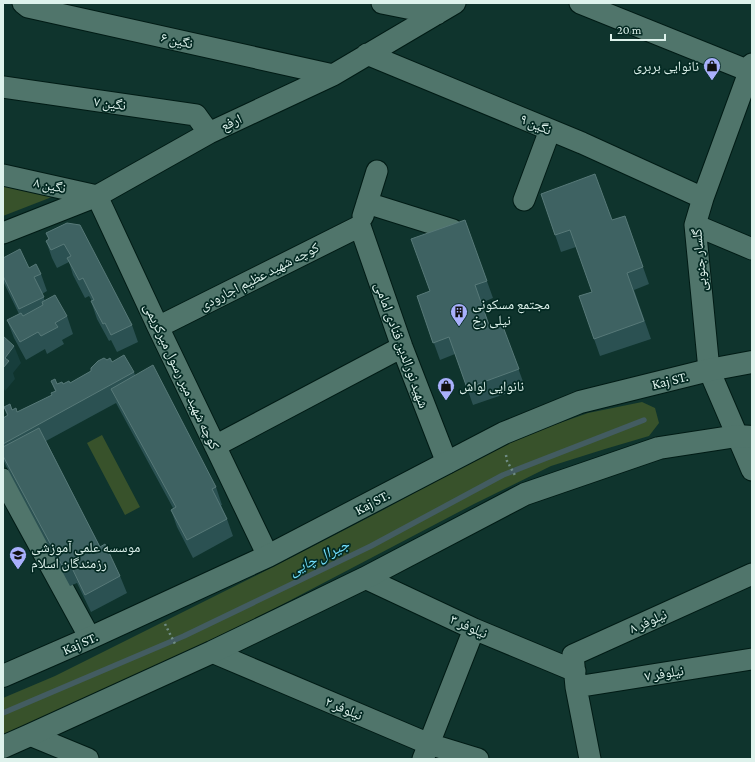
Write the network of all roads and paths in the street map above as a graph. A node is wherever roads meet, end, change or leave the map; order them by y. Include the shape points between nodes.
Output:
1 (23, 3) edge
2 (382, 3) edge
3 (454, 3) edge
4 (580, 3) edge
5 (437, 14) junction
6 (367, 54) junction
7 (333, 75) junction
8 (749, 79) edge
9 (3, 87) edge
10 (550, 130) junction
11 (209, 133) junction
12 (377, 171) dead end
13 (3, 175) edge
14 (98, 196) junction
15 (703, 198) junction
16 (524, 200) dead end
17 (367, 203) junction
18 (695, 225) junction
19 (360, 226) junction
20 (453, 230) edge
21 (3, 233) edge
22 (752, 249) edge
23 (158, 327) junction
24 (402, 347) junction
25 (752, 362) edge
26 (709, 370) junction
27 (744, 437) edge
28 (215, 446) junction
29 (506, 460) dead end
30 (447, 463) junction
31 (752, 470) edge
32 (3, 479) edge
33 (519, 482) dead end
34 (9, 506) edge
35 (268, 556) junction
36 (752, 574) edge
37 (365, 578) junction
38 (168, 629) dead end
39 (474, 629) junction
40 (90, 638) junction
41 (179, 652) dead end
42 (212, 652) junction
43 (752, 658) edge
44 (3, 676) edge
45 (576, 679) junction
46 (30, 735) junction
47 (3, 747) edge
48 (426, 752) edge
49 (88, 759) edge
50 (478, 759) edge
51 (590, 759) edge

1 - 7 street, نگین ۶ via 28,7
2 - 5 street
3 - 5 street, ارفع
4 - 8 street
5 - 6 street, ارفع
6 - 7 street, ارفع
6 - 10 street, نگین ۹
7 - 11 street, ارفع
8 - 15 street, گلسار جنوبی
9 - 11 street, نگین ۷ via 196,115
10 - 15 street, نگین ۹
10 - 16 street
11 - 14 street, ارفع
12 - 17 street
13 - 14 street, نگین ۸
14 - 21 street, ارفع
14 - 23 street, کوچه شهید میر رسول میرکریمی
15 - 18 street, گلسار جنوبی
17 - 19 street
17 - 20 street
18 - 22 street
18 - 26 street, گلسار جنوبی
19 - 23 street, کوچه شهید عظیم اجارودی
19 - 24 street, شهید نورالدین قنادی امامی
23 - 28 street, کوچه شهید میر رسول میرکریمی
24 - 28 street
24 - 30 street, شهید نورالدین قنادی امامی
25 - 26 main road, Kaj ST.
26 - 27 street, گلسار جنوبی
26 - 30 main road, Kaj ST. via 580,402 504,433
27 - 31 street, گلسار جنوبی
27 - 37 main road via 659,448 525,494
28 - 35 street, کوچه شهید میر رسول میرکریمی
29 - 33 path
30 - 35 main road, Kaj ST.
32 - 34 street
34 - 40 street
35 - 40 main road, Kaj ST.
36 - 45 street, نیلوفر ۸ via 573,655
37 - 39 street, نیلوفر ۳
37 - 42 main road
38 - 41 path
39 - 45 street, نیلوفر ۳
39 - 48 street
40 - 44 main road, Kaj ST.
42 - 46 main road
42 - 48 street, نیلوفر ۲
43 - 45 street, نیلوفر ۷
45 - 51 street
46 - 47 main road
46 - 49 street
48 - 50 street, نیلوفر ۲

